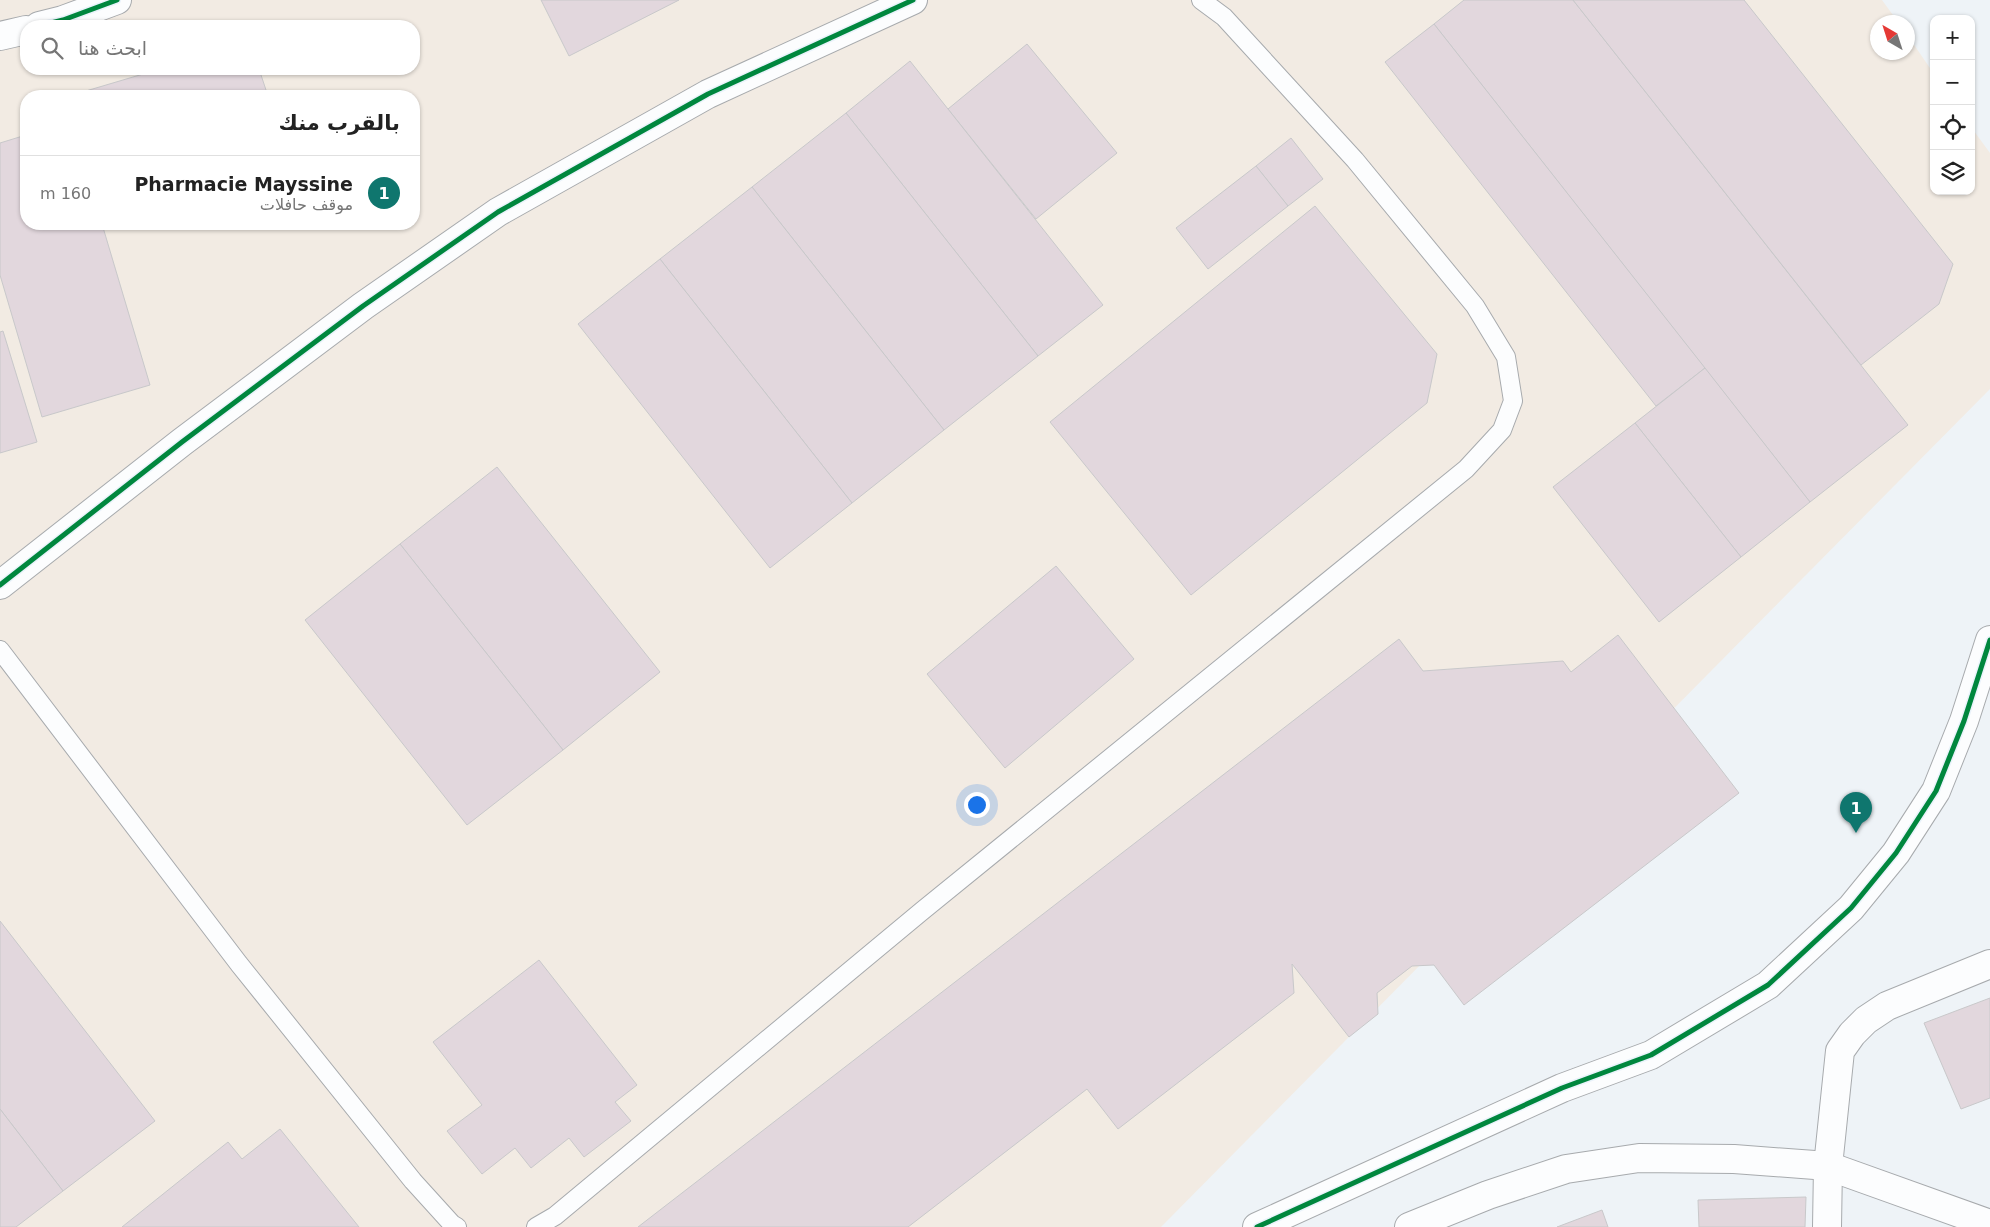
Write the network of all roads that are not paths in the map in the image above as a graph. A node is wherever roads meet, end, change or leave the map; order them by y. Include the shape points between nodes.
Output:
1 (117, 0) edge
2 (913, 0) edge
3 (1202, 0) edge
4 (63, 20) edge
5 (20, 31) edge
6 (0, 36) edge
7 (0, 585) edge
8 (1990, 640) edge
9 (0, 650) edge
10 (1990, 964) edge
11 (1828, 1166) junction
12 (1990, 1224) edge
13 (457, 1227) edge
14 (536, 1227) edge
15 (1257, 1227) edge
16 (1409, 1227) edge
17 (1827, 1227) edge

1 - 4 street
2 - 7 street via 708,94 498,212 363,306
3 - 14 lane via 1224,18 1356,160 1474,306 1506,357 1513,401 1502,430 1466,469 922,910 555,1216
5 - 6 street
8 - 15 street via 1964,721 1936,791 1896,853 1851,908 1768,985 1651,1054 1562,1088
9 - 13 lane via 239,964 413,1182
10 - 11 street via 1887,1006 1852,1034 1840,1051
11 - 12 street
11 - 16 street via 1734,1158 1639,1158 1566,1170 1488,1195
11 - 17 street

